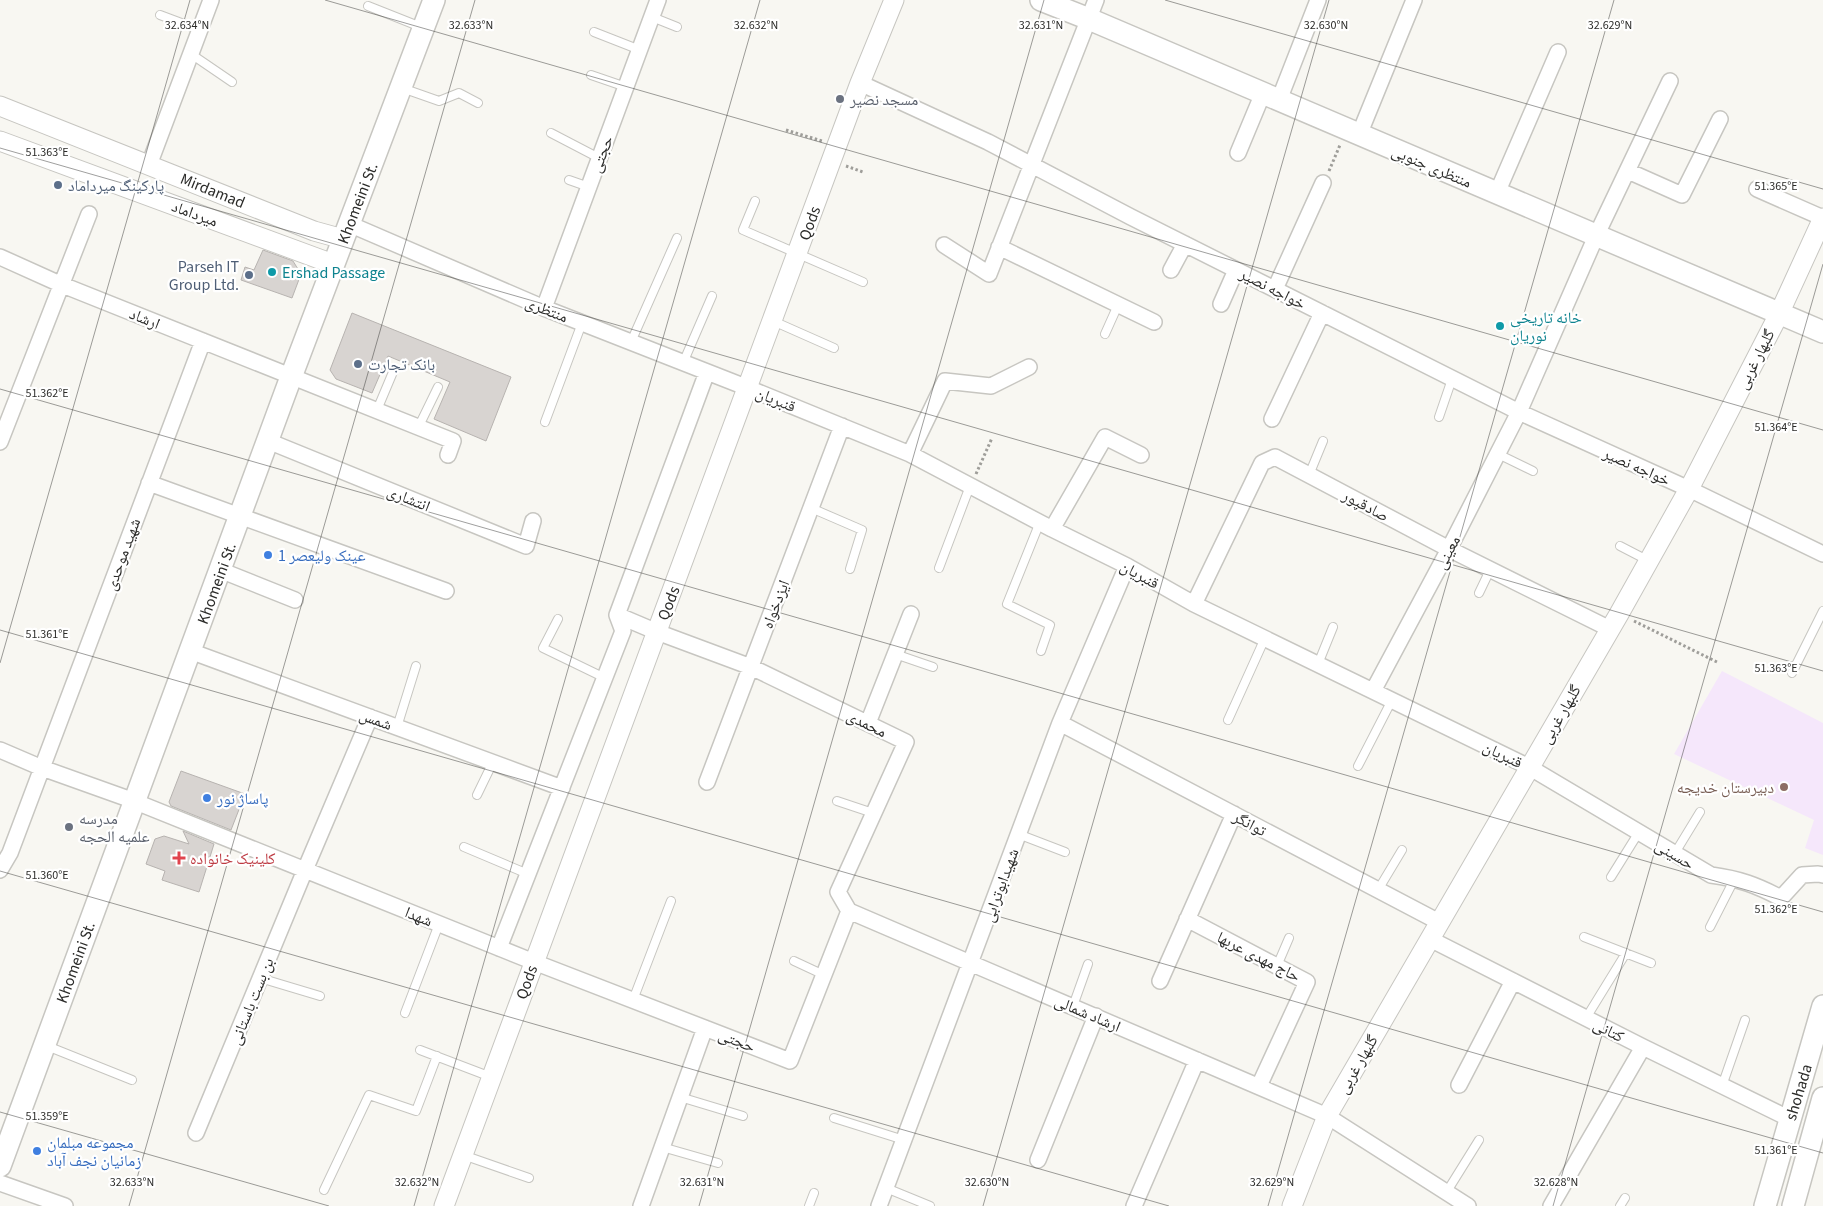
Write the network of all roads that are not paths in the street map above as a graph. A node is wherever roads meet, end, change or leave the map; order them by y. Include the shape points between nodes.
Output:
1 (211, 0) edge
2 (434, 0) edge
3 (658, 0) edge
4 (894, 0) edge
5 (1041, 0) edge
6 (1318, 0) edge
7 (1414, 0) edge
8 (368, 6) dead end
9 (1092, 9) edge
10 (160, 15) dead end
11 (652, 17) junction
12 (423, 28) junction
13 (677, 28) dead end
14 (200, 30) junction
15 (594, 32) dead end
16 (640, 50) junction
17 (1558, 52) dead end
18 (191, 54) junction
19 (591, 75) dead end
20 (1670, 81) dead end
21 (232, 82) dead end
22 (860, 83) junction
23 (626, 87) junction
24 (400, 88) junction
25 (1271, 97) junction
26 (478, 103) dead end
27 (0, 106) edge
28 (1720, 119) dead end
29 (1353, 132) junction
30 (551, 133) dead end
31 (0, 141) edge
32 (1238, 153) dead end
33 (599, 158) junction
34 (149, 165) junction
35 (1032, 165) junction
36 (1628, 171) junction
37 (569, 180) dead end
38 (1323, 183) road end
39 (588, 186) junction
40 (1757, 189) dead end
41 (1497, 193) junction
42 (755, 201) dead end
43 (89, 214) dead end
44 (1823, 218) edge
45 (346, 231) junction
46 (1597, 234) junction
47 (677, 238) dead end
48 (1185, 244) junction
49 (944, 245) dead end
50 (999, 248) junction
51 (797, 254) junction
52 (0, 258) edge
53 (334, 264) junction
54 (1171, 270) dead end
55 (1236, 270) junction
56 (863, 282) dead end
57 (60, 284) junction
58 (1275, 289) junction
59 (712, 296) dead end
60 (1221, 304) dead end
61 (1118, 305) junction
62 (544, 308) junction
63 (1322, 313) junction
64 (1778, 314) junction
65 (773, 321) junction
66 (1154, 322) dead end
67 (582, 323) junction
68 (1823, 332) edge
69 (1105, 334) dead end
70 (203, 340) junction
71 (631, 342) junction
72 (834, 348) dead end
73 (683, 363) junction
74 (1030, 367) dead end
75 (393, 372) dead end
76 (707, 372) junction
77 (291, 376) junction
78 (1452, 379) junction
79 (438, 387) dead end
80 (748, 388) junction
81 (377, 410) junction
82 (1518, 412) junction
83 (1438, 417) dead end
84 (1272, 419) dead end
85 (544, 422) dead end
86 (842, 426) junction
87 (418, 428) junction
88 (268, 441) junction
89 (1324, 441) dead end
90 (0, 442) edge
91 (910, 454) junction
92 (1498, 454) junction
93 (448, 455) dead end
94 (1141, 455) dead end
95 (1534, 471) dead end
96 (1309, 475) junction
97 (149, 483) junction
98 (970, 486) junction
99 (1689, 489) junction
100 (811, 508) junction
101 (240, 517) junction
102 (534, 521) dead end
103 (1046, 526) junction
104 (1620, 546) dead end
105 (1449, 549) junction
106 (1823, 554) edge
107 (1649, 561) junction
108 (1127, 566) junction
109 (939, 568) dead end
110 (850, 569) dead end
111 (220, 570) junction
112 (1490, 570) junction
113 (446, 591) dead end
114 (1479, 593) dead end
115 (295, 600) dead end
116 (1194, 604) junction
117 (1823, 611) edge
118 (617, 614) junction
119 (911, 614) dead end
120 (558, 619) dead end
121 (1614, 621) junction
122 (1333, 627) dead end
123 (657, 632) junction
124 (1265, 638) junction
125 (190, 651) junction
126 (1041, 651) dead end
127 (895, 654) junction
128 (1318, 664) junction
129 (416, 666) dead end
130 (751, 667) junction
131 (933, 667) dead end
132 (1792, 673) dead end
133 (605, 678) junction
134 (1373, 691) junction
135 (1392, 700) junction
136 (370, 717) junction
137 (1228, 720) dead end
138 (868, 723) junction
139 (1060, 723) junction
140 (397, 727) junction
141 (0, 750) edge
142 (493, 762) junction
143 (1358, 766) dead end
144 (1530, 767) junction
145 (42, 768) junction
146 (707, 782) dead end
147 (562, 788) junction
148 (477, 795) dead end
149 (135, 801) junction
150 (837, 801) dead end
151 (1700, 812) dead end
152 (873, 813) junction
153 (1234, 814) junction
154 (1638, 832) junction
155 (1018, 834) junction
156 (464, 847) dead end
157 (1402, 850) dead end
158 (1066, 852) dead end
159 (1675, 854) junction
160 (0, 870) edge
161 (305, 870) junction
162 (528, 874) junction
163 (1823, 875) edge
164 (1611, 877) dead end
165 (1735, 878) junction
166 (1378, 890) junction
167 (671, 901) dead end
168 (849, 911) junction
169 (1188, 919) junction
170 (1439, 922) junction
171 (439, 924) junction
172 (1710, 927) dead end
173 (1584, 937) dead end
174 (1289, 938) dead end
175 (1430, 939) junction
176 (499, 948) junction
177 (1626, 953) junction
178 (794, 961) dead end
179 (534, 962) junction
180 (971, 962) junction
181 (1651, 963) dead end
182 (1088, 964) dead end
183 (1277, 966) junction
184 (824, 975) junction
185 (260, 978) junction
186 (1160, 981) dead end
187 (1513, 981) junction
188 (320, 996) dead end
189 (633, 1000) junction
190 (1073, 1006) junction
191 (1823, 1006) edge
192 (405, 1013) dead end
193 (1096, 1016) junction
194 (1586, 1018) junction
195 (1745, 1020) dead end
196 (705, 1028) junction
197 (45, 1045) junction
198 (1643, 1047) junction
199 (420, 1050) dead end
200 (437, 1056) junction
201 (1197, 1060) junction
202 (491, 1076) junction
203 (132, 1080) dead end
204 (1459, 1085) dead end
205 (1259, 1086) junction
206 (1722, 1086) junction
207 (680, 1097) junction
208 (1823, 1098) edge
209 (742, 1116) dead end
210 (1327, 1116) junction
211 (834, 1118) dead end
212 (1790, 1119) junction
213 (196, 1133) dead end
214 (904, 1140) junction
215 (1478, 1140) dead end
216 (662, 1147) junction
217 (463, 1155) junction
218 (1038, 1160) dead end
219 (718, 1163) dead end
220 (0, 1166) edge
221 (529, 1178) dead end
222 (0, 1183) edge
223 (886, 1188) junction
224 (324, 1190) dead end
225 (814, 1193) dead end
226 (1625, 1198) dead end
227 (1444, 1200) edge
228 (65, 1206) edge
229 (444, 1206) edge
230 (641, 1206) edge
231 (809, 1206) edge
232 (879, 1206) edge
233 (930, 1206) edge
234 (1134, 1206) edge
235 (1292, 1206) edge
236 (1468, 1206) edge
237 (1551, 1206) edge
238 (1620, 1206) edge
239 (1765, 1206) edge
240 (1793, 1206) edge

1 - 14 street
2 - 12 main road, Khomeini St.
3 - 11 street, حجتی
4 - 22 street, Qods
5 - 9 main road, منتظری جنوبی
6 - 25 street
7 - 29 street
8 - 12 lane
9 - 25 main road, منتظری جنوبی
9 - 35 street
10 - 14 lane
11 - 13 lane
11 - 16 street, حجتی
12 - 24 main road, Khomeini St.
14 - 18 street
15 - 16 lane
16 - 23 street, حجتی
17 - 41 street
18 - 21 lane
18 - 34 street
19 - 23 lane
20 - 36 street
22 - 35 street, خواجه نصیر
22 - 51 street, Qods
23 - 33 street, حجتی
24 - 26 lane via 438,101 459,93
24 - 45 main road, Khomeini St.
25 - 29 main road, منتظری جنوبی
25 - 32 street
27 - 34 street, Mirdamad
28 - 36 street via 1682,195
29 - 41 main road, منتظری جنوبی
30 - 33 lane
31 - 53 street, میرداماد
33 - 39 street, حجتی
34 - 45 street, Mirdamad via 314,231
35 - 48 street, خواجه نصیر
35 - 50 street
36 - 46 street
37 - 39 lane
38 - 58 street
39 - 62 street, حجتی
40 - 44 street
41 - 46 main road, منتظری جنوبی
42 - 51 lane via 743,230
43 - 57 street
44 - 64 street, گلبهار غربی
45 - 53 main road, Khomeini St.
45 - 62 street, منتظری
46 - 64 main road, منتظری جنوبی
46 - 82 street
47 - 71 lane
48 - 54 street
48 - 55 street, خواجه نصیر
49 - 50 street via 989,274
50 - 61 street
51 - 56 lane
51 - 65 street, Qods
52 - 57 street, ارشاد
53 - 77 main road, Khomeini St.
55 - 58 street, خواجه نصیر
55 - 60 street
57 - 70 street, ارشاد
57 - 90 street
58 - 63 street, خواجه نصیر
59 - 73 lane
61 - 66 street
61 - 69 lane
62 - 67 street, منتظری
63 - 78 street, خواجه نصیر
63 - 84 street
64 - 68 main road, منتظری جنوبی
64 - 99 street, گلبهار غربی
65 - 72 lane
65 - 80 street, Qods
67 - 71 street, منتظری
67 - 85 lane
70 - 77 street, ارشاد
70 - 97 street, شهید موحدی
71 - 73 street, منتظری
73 - 76 street, منتظری
74 - 91 street via 991,386 945,381
75 - 81 lane
76 - 80 street, منتظری
76 - 118 street
77 - 81 street, ارشاد
77 - 88 main road, Khomeini St.
78 - 82 street, خواجه نصیر
78 - 83 lane
79 - 87 lane
80 - 86 street, قنبریان
80 - 123 street, Qods
81 - 87 street, ارشاد
82 - 92 street, معینی
82 - 99 street, خواجه نصیر
86 - 91 street, قنبریان
86 - 100 street, ایزدخواه
87 - 93 street, ارشاد via 453,442
88 - 101 main road, Khomeini St.
88 - 102 street, انتشاری via 526,546
89 - 96 lane
91 - 98 street, قنبریان
92 - 95 lane
92 - 105 street, معینی
94 - 103 street via 1105,437
96 - 105 street, صادقپور
96 - 116 street, صادقپور via 1275,457 1262,463
97 - 101 street
97 - 145 street, شهید موحدی
98 - 103 street, قنبریان
98 - 109 lane
99 - 106 street, خواجه نصیر
99 - 107 street, گلبهار غربی
100 - 110 lane via 862,530
100 - 130 street, ایزدخواه
101 - 111 main road, Khomeini St.
101 - 113 street
103 - 108 street, قنبریان
103 - 126 lane via 1007,604 1050,624
104 - 107 lane
105 - 112 street, صادقپور
105 - 134 street, معینی
107 - 121 street, گلبهار غربی
108 - 116 street, قنبریان
108 - 139 street, شهیدابوترابی
111 - 115 street
111 - 125 main road, Khomeini St.
112 - 114 lane
112 - 121 street, صادقپور
116 - 124 street, قنبریان
117 - 132 lane
118 - 123 street, محمدی
118 - 133 street via 624,631
119 - 127 street
120 - 133 lane via 543,648
121 - 144 street, گلبهار غربی
122 - 128 lane
123 - 130 street, محمدی
123 - 179 street, Qods
124 - 128 street, قنبریان
124 - 137 lane
125 - 136 street, شمس
125 - 149 main road, Khomeini St.
127 - 131 lane
127 - 138 street
128 - 134 street, قنبریان
129 - 140 lane
130 - 138 street, محمدی
130 - 146 street, ایزدخواه
133 - 147 street
134 - 135 street, قنبریان
135 - 143 lane
135 - 144 street, قنبریان
136 - 140 street, شمس
136 - 161 street
138 - 152 street, محمدی via 906,742
139 - 153 street, توانگر
139 - 155 street, شهیدابوترابی
140 - 142 street, شمس
141 - 145 street, شهدا
142 - 147 street, شمس
142 - 148 lane
144 - 154 street, حسینی
144 - 170 street, گلبهار غربی
145 - 149 street, شهدا
145 - 160 street, شهید موحدی via 10,853
147 - 162 street
149 - 161 street, شهدا
149 - 197 main road, Khomeini St.
150 - 152 lane
151 - 159 lane
152 - 168 street, محمدی via 838,892
153 - 166 street, توانگر
153 - 169 street
154 - 159 street, حسینی
154 - 164 lane
155 - 158 lane
155 - 180 street, شهیدابوترابی
156 - 162 lane
157 - 166 lane
159 - 165 street, حسینی via 1711,875
161 - 171 street, شهدا
161 - 185 street, بن بست باستانی
162 - 176 street
163 - 165 street, حسینی via 1802,876 1781,898
165 - 172 lane
166 - 170 street, توانگر
167 - 189 lane
168 - 180 street, ارشاد شمالی
168 - 184 street, حجتی
169 - 183 street, حاج مهدی عربها
169 - 186 street
170 - 175 street, گلبهار غربی
171 - 176 street, شهدا
171 - 192 lane
173 - 177 lane
174 - 183 lane
175 - 187 street, کتانی
175 - 210 street, گلبهار غربی
176 - 179 street, شهدا
177 - 181 lane
177 - 194 lane
178 - 184 lane
179 - 189 street, حجتی
179 - 202 street, Qods
180 - 190 street, ارشاد شمالی
180 - 214 street, شهیدابوترابی
182 - 190 lane
183 - 205 street, حاج مهدی عربها via 1307,982
184 - 196 street, حجتی via 790,1061
185 - 188 lane
185 - 213 street, بن بست باستانی
187 - 194 street, کتانی
187 - 204 street
189 - 196 street, حجتی
190 - 193 street, ارشاد شمالی
191 - 212 main road, shohada
193 - 201 street, ارشاد شمالی
193 - 218 street
194 - 198 street, کتانی
195 - 206 lane
196 - 207 street
197 - 203 lane
197 - 220 main road, Khomeini St.
198 - 206 street, کتانی
198 - 237 street
199 - 200 lane
200 - 202 lane
200 - 224 lane via 416,1111 369,1095
201 - 205 street, ارشاد شمالی
201 - 234 street
202 - 217 street, Qods
205 - 210 street, ارشاد شمالی
206 - 212 street, کتانی
207 - 209 lane
207 - 216 street
208 - 240 main road, shohada
210 - 227 street, ارشاد شمالی
210 - 235 street, گلبهار غربی
211 - 214 lane
212 - 239 main road, shohada
214 - 223 street, شهیدابوترابی
215 - 227 lane
216 - 219 lane
216 - 230 street
217 - 221 lane
217 - 229 street, Qods
222 - 228 street
223 - 232 street, شهیدابوترابی
223 - 233 lane
225 - 231 lane
226 - 238 lane
227 - 236 street, ارشاد شمالی

